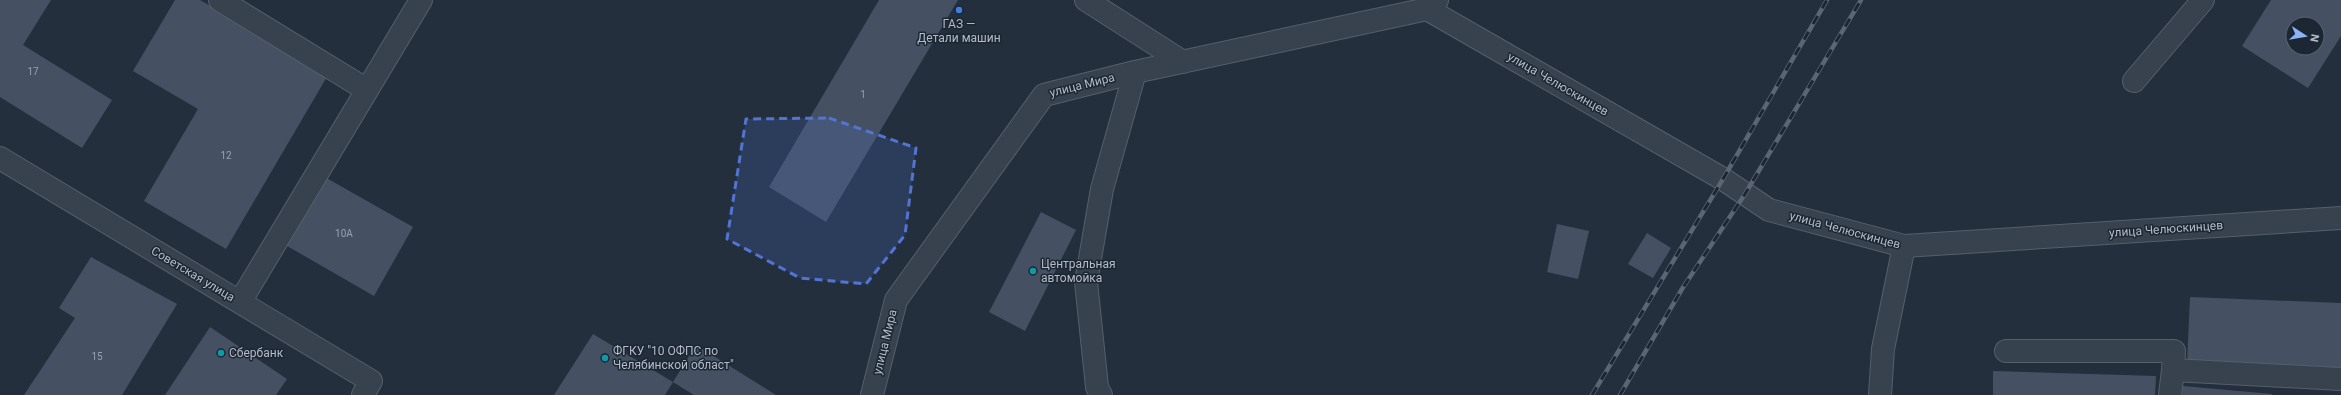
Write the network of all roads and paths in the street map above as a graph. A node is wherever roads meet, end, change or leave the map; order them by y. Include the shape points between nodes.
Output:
1 (220, 0) edge
2 (421, 0) edge
3 (1086, 0) edge
4 (2203, 0) edge
5 (1432, 4) edge
6 (1183, 62) junction
7 (1134, 72) junction
8 (2134, 81) dead end
9 (367, 90) junction
10 (0, 158) edge
11 (2341, 218) edge
12 (1904, 246) junction
13 (240, 302) junction
14 (2006, 351) dead end
15 (2173, 370) junction
16 (2341, 380) edge
17 (363, 395) edge
18 (872, 395) edge
19 (1101, 395) edge
20 (1880, 395) edge
21 (2170, 395) edge

1 - 9 street
2 - 9 street
3 - 6 street
4 - 8 street
5 - 6 street, улица Мира
5 - 12 street, улица Челюскинцев via 1723,179 1769,210
6 - 7 street, улица Мира
7 - 18 street, улица Мира via 1044,95 896,300
7 - 19 street via 1102,189 1086,282 1096,387
9 - 13 street
10 - 13 street, Советская улица
11 - 12 street, улица Челюскинцев
12 - 20 street via 1883,349
13 - 17 street, Советская улица via 371,381
14 - 15 street via 2174,351
15 - 16 street
15 - 21 street

